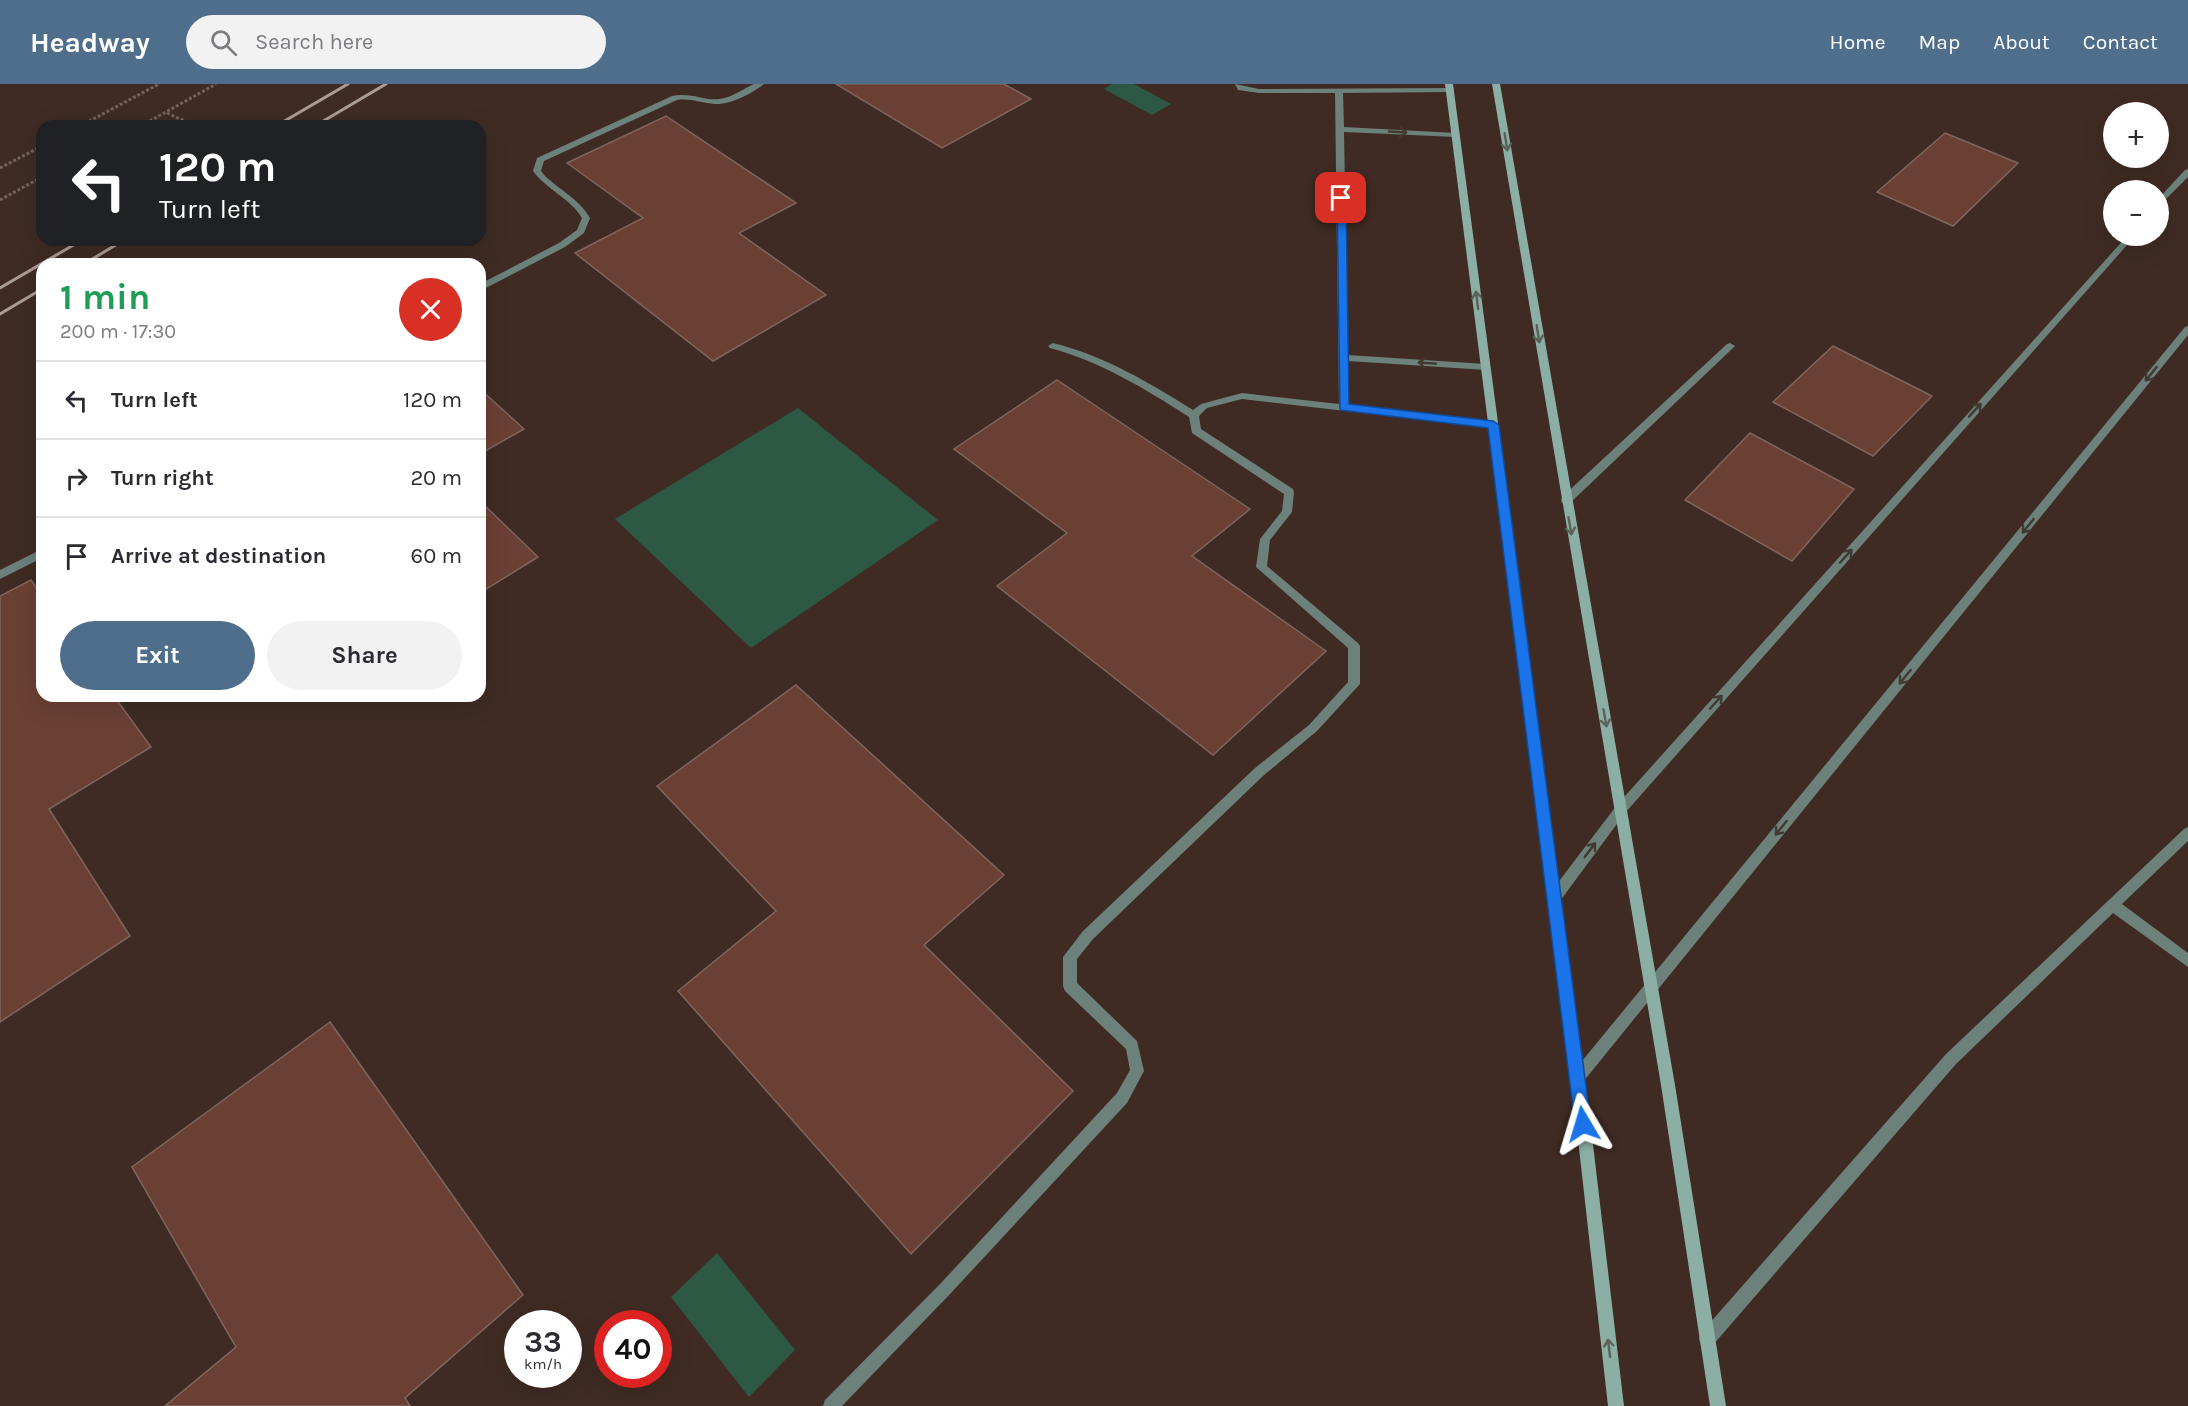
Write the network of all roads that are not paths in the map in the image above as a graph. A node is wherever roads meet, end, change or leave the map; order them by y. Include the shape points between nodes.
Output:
1 (760, 84) edge
2 (1239, 84) edge
3 (1496, 84) edge
4 (1449, 87) edge
5 (1339, 90) junction
6 (1340, 129) junction
7 (1455, 135) junction
8 (2188, 172) edge
9 (2169, 193) edge
10 (2122, 246) edge
11 (486, 285) edge
12 (2188, 329) edge
13 (1053, 346) dead end
14 (1730, 346) dead end
15 (1343, 358) junction
16 (1486, 368) junction
17 (1344, 408) junction
18 (1194, 415) junction
19 (1493, 425) junction
20 (1566, 500) junction
21 (36, 556) edge
22 (0, 574) edge
23 (1621, 808) junction
24 (2188, 833) edge
25 (1555, 897) junction
26 (2113, 905) junction
27 (2188, 961) edge
28 (1652, 987) junction
29 (1578, 1077) junction
30 (1707, 1339) junction
31 (831, 1406) edge
32 (1616, 1406) edge
33 (1718, 1406) edge

1 - 11 street via 717,102 687,96 675,98 540,160 537,171 541,179 580,206 586,218 581,231
2 - 5 street via 1241,88 1258,91
3 -> 20 street
4 - 5 street
4 - 7 street
5 - 6 street
6 -> 7 street
6 - 15 street
16 -> 7 street
8 - 9 street
23 -> 10 street
12 -> 28 street
13 - 18 street via 1113,366
14 - 20 street
16 -> 15 street
15 - 17 street
16 - 19 street
17 - 18 street via 1242,396 1204,406
17 - 19 street
18 - 31 street via 1196,431 1289,492 1287,512 1265,539 1261,567 1354,646 1354,684 1313,728 1259,772 1088,935 1070,957 1070,986 1131,1046 1137,1071 1122,1098
19 - 25 street
20 -> 23 street
21 - 22 street
25 -> 23 street
23 - 28 street
24 - 26 street
25 - 29 street
26 - 27 street
26 - 30 street via 1951,1059
28 - 29 street
28 - 30 street
32 -> 29 street
30 - 33 street

